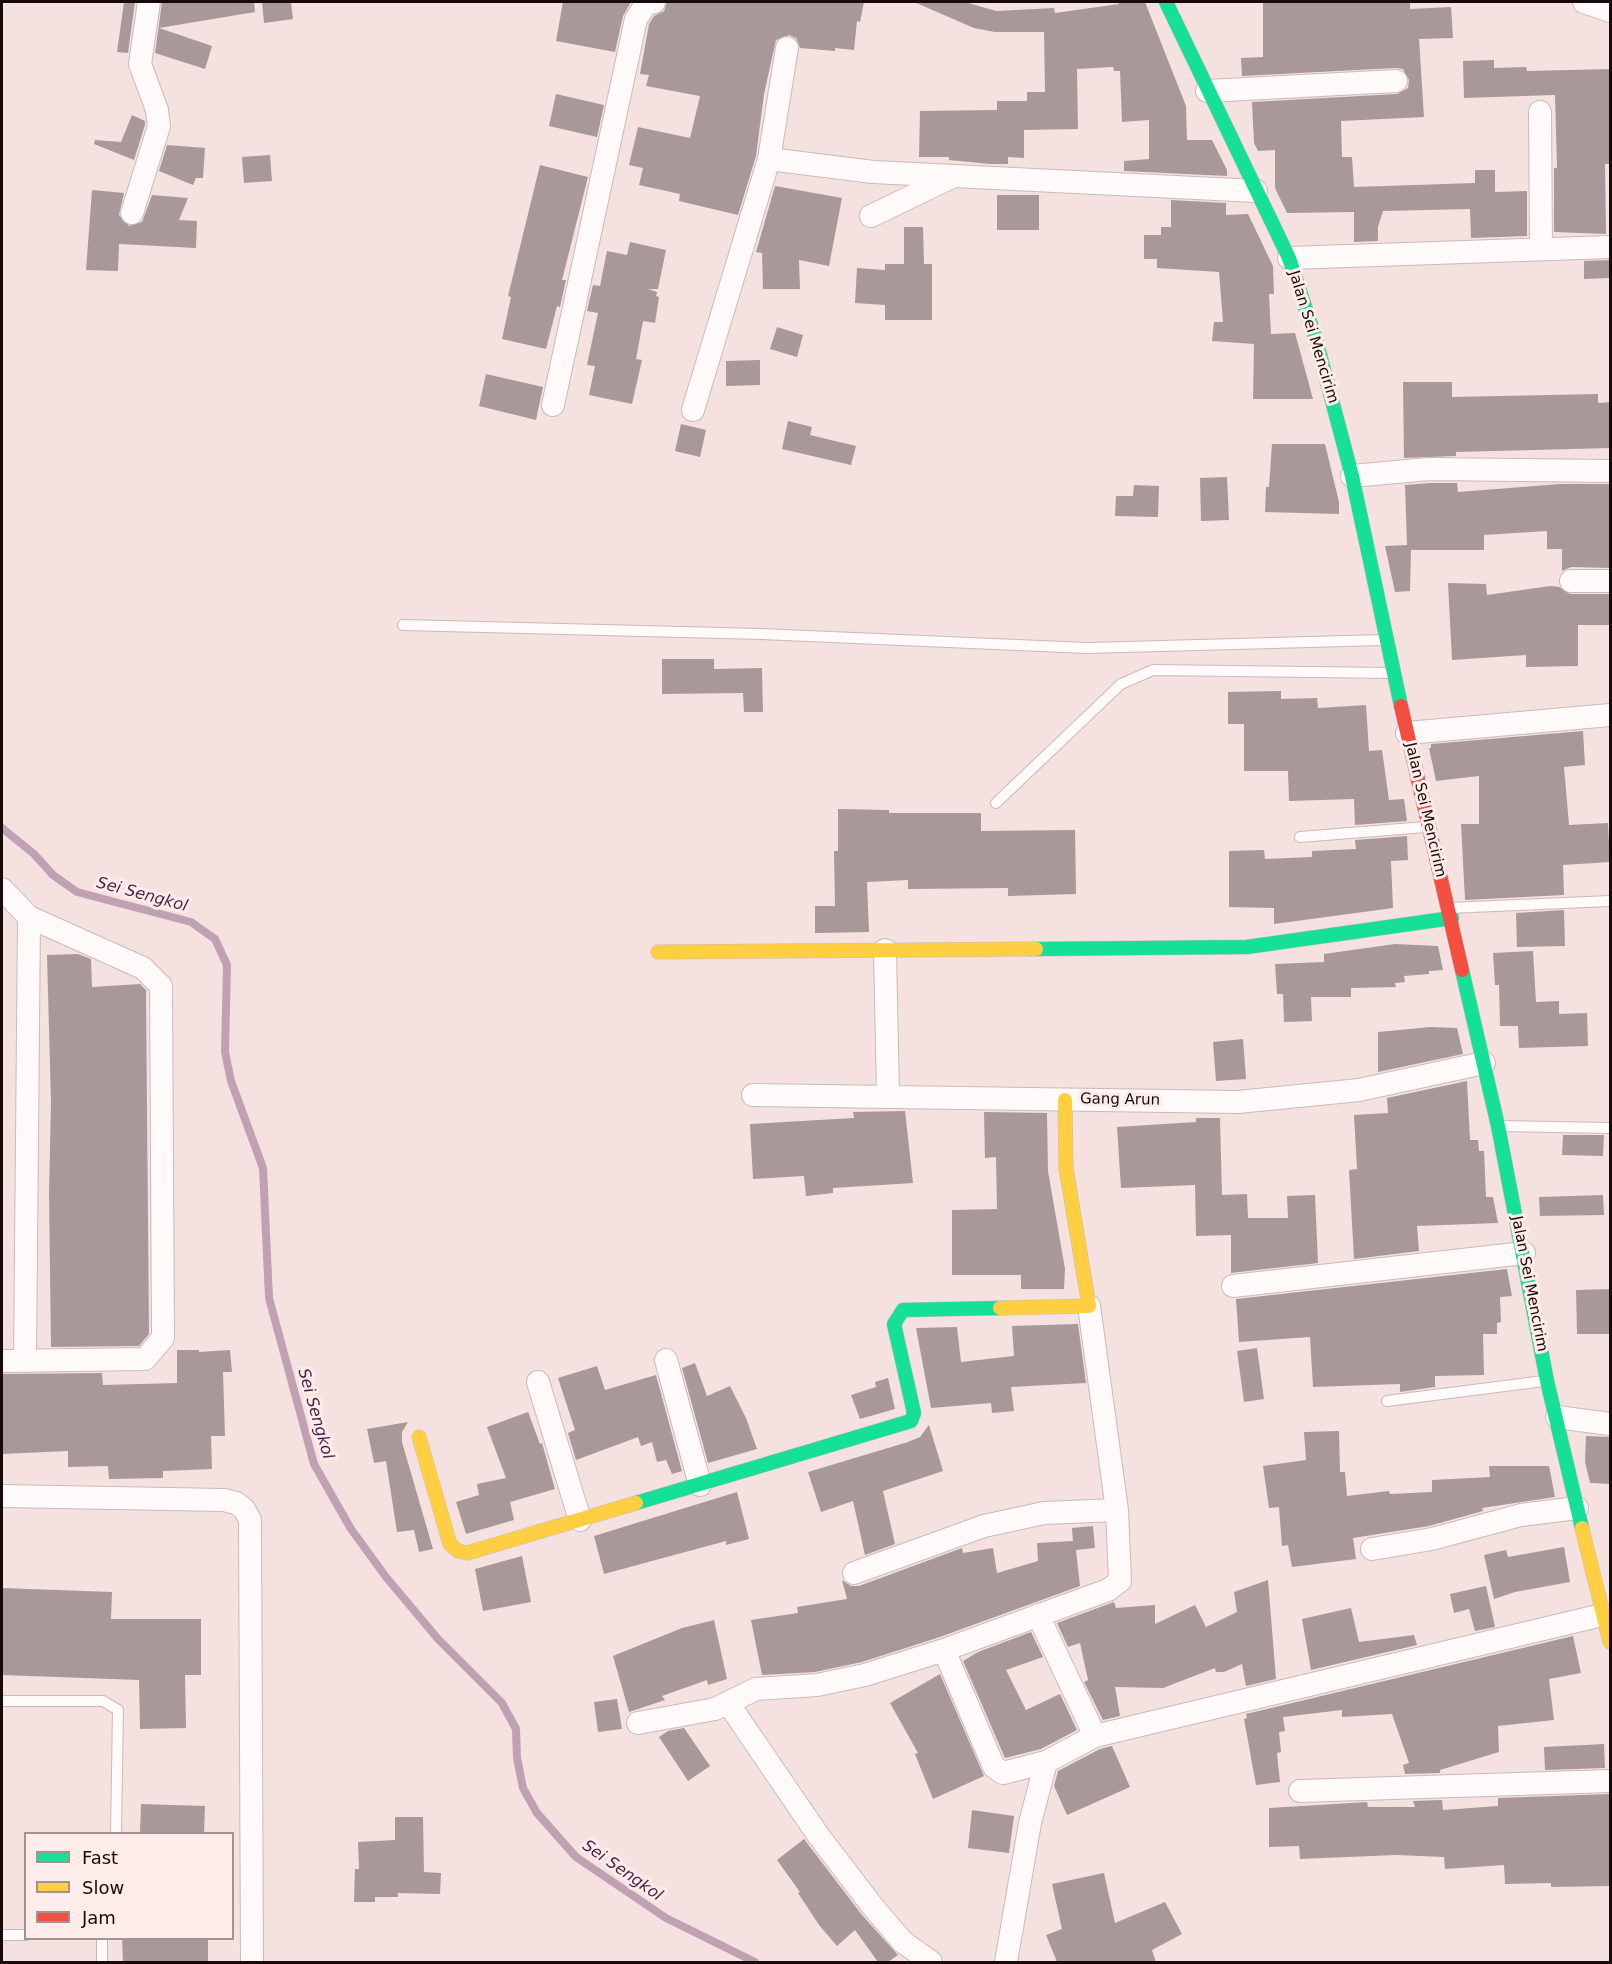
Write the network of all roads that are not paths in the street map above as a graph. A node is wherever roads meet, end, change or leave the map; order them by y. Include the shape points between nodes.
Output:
1 (149, 2) edge
2 (654, 2) edge
3 (1166, 2) edge
4 (1584, 2) edge
5 (1611, 11) edge
6 (787, 48) dead end
7 (1396, 81) dead end
8 (1207, 91) junction
9 (1540, 112) dead end
10 (770, 159) junction
11 (954, 176) junction
12 (1256, 191) junction
13 (132, 213) dead end
14 (871, 216) dead end
15 (1611, 247) edge
16 (1541, 249) junction
17 (1289, 258) junction
18 (553, 405) dead end
19 (693, 410) dead end
20 (1611, 471) edge
21 (1352, 476) junction
22 (1571, 581) dead end
23 (1611, 581) edge
24 (403, 626) dead end
25 (1388, 640) junction
26 (1394, 673) junction
27 (1611, 715) edge
28 (1407, 733) junction
29 (996, 803) dead end
30 (1429, 827) junction
31 (1300, 837) dead end
32 (2, 889) edge
33 (1611, 901) edge
34 (1450, 913) junction
35 (28, 917) junction
36 (885, 950) junction
37 (658, 952) dead end
38 (1484, 1063) junction
39 (753, 1095) dead end
40 (888, 1097) junction
41 (1065, 1100) junction
42 (1498, 1126) junction
43 (1611, 1128) edge
44 (1524, 1253) junction
45 (1233, 1286) dead end
46 (1089, 1306) junction
47 (666, 1360) dead end
48 (2, 1361) edge
49 (25, 1361) junction
50 (1547, 1381) junction
51 (538, 1382) dead end
52 (1387, 1401) dead end
53 (1557, 1417) junction
54 (1611, 1424) edge
55 (419, 1437) dead end
56 (700, 1485) junction
57 (2, 1496) edge
58 (1577, 1508) junction
59 (1118, 1510) junction
60 (580, 1520) junction
61 (1372, 1549) dead end
62 (854, 1573) dead end
63 (1038, 1615) junction
64 (1602, 1615) junction
65 (1611, 1642) edge
66 (944, 1650) junction
67 (2, 1701) edge
68 (728, 1703) junction
69 (638, 1723) dead end
70 (1095, 1736) junction
71 (1046, 1762) junction
72 (1611, 1781) edge
73 (1300, 1791) dead end
74 (116, 1832) edge
75 (2, 1935) edge
76 (24, 1935) edge
77 (102, 1940) edge
78 (102, 1962) edge
79 (252, 1962) edge
80 (931, 1962) edge
81 (1006, 1962) edge

1 - 13 street via 140,64 159,126
2 - 18 street via 646,4 636,19
3 - 8 street, Jalan Sei Mencirim
4 - 5 street
6 - 10 street
7 - 8 street
8 - 12 street, Jalan Sei Mencirim
9 - 16 street
10 - 11 street via 873,172
10 - 19 street
11 - 12 street
11 - 14 street
12 - 17 street, Jalan Sei Mencirim
15 - 16 street
16 - 17 street
17 - 21 street, Jalan Sei Mencirim via 1316,340
20 - 21 street via 1429,469
21 - 25 street, Jalan Sei Mencirim
22 - 23 street
24 - 25 lane via 761,634 1087,648
25 - 26 street, Jalan Sei Mencirim
26 - 28 street, Jalan Sei Mencirim
26 - 29 lane via 1153,670 1121,684
27 - 28 street
28 - 30 street, Jalan Sei Mencirim
30 - 31 lane
30 - 34 street, Jalan Sei Mencirim
32 - 35 street
33 - 34 lane
34 - 36 street via 1247,946
34 - 38 street, Jalan Sei Mencirim
35 - 49 street
35 - 49 street via 143,968 161,987 163,1338 145,1359
36 - 37 street
36 - 40 street
38 - 41 street, Gang Arun via 1359,1090 1238,1102
38 - 42 street, Jalan Sei Mencirim
39 - 40 street, Gang Arun
40 - 41 street, Gang Arun
41 - 46 street via 1066,1168
42 - 43 lane
42 - 44 street, Jalan Sei Mencirim
44 - 45 street
44 - 50 street, Jalan Sei Mencirim
46 - 56 street via 903,1310 894,1324 914,1413 911,1420
46 - 59 street
47 - 56 street
48 - 49 street
50 - 52 lane
50 - 53 street, Jalan Sei Mencirim
51 - 60 street
53 - 54 street
53 - 58 street, Jalan Sei Mencirim
55 - 60 street via 450,1544 458,1551 467,1553
56 - 60 street
57 - 79 street via 224,1500 244,1509 250,1520
58 - 61 street via 1521,1515 1432,1539
58 - 64 street, Jalan Sei Mencirim
59 - 62 street via 1044,1513 984,1526
59 - 63 street via 1120,1581 1108,1590
63 - 66 street
63 - 70 street
64 - 65 street, Jalan Sei Mencirim
64 - 70 street
66 - 68 street via 865,1675 817,1685 756,1689
66 - 71 street via 994,1767 1003,1773
67 - 74 lane via 103,1701 118,1710
68 - 69 street via 715,1709
68 - 80 street via 818,1835 873,1907 903,1942
70 - 71 street
71 - 81 street via 1030,1823
72 - 73 street
75 - 76 lane
77 - 78 lane

